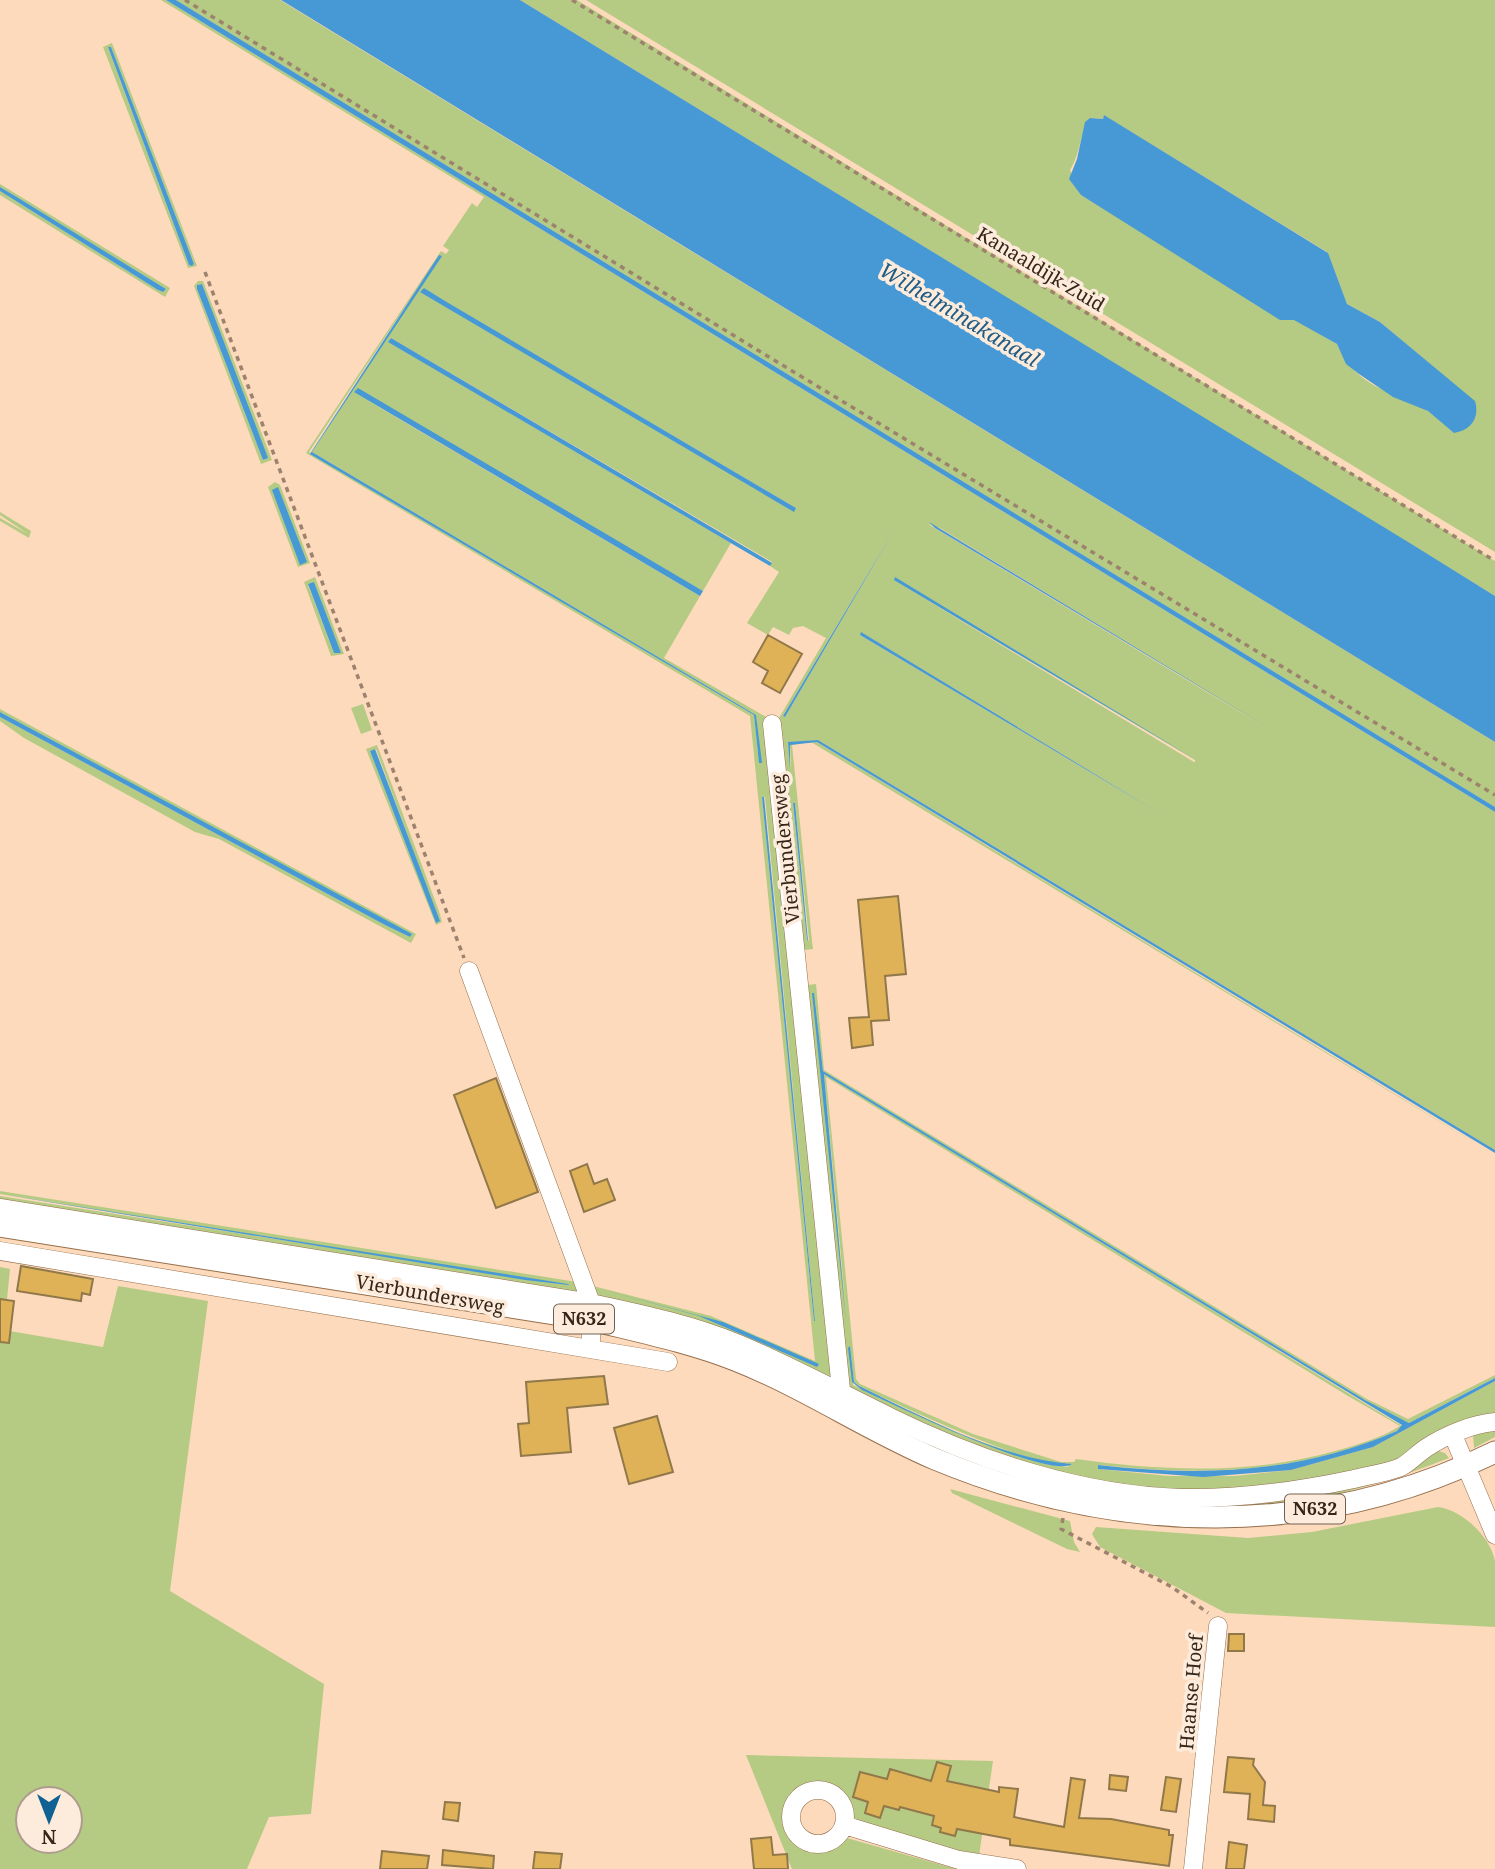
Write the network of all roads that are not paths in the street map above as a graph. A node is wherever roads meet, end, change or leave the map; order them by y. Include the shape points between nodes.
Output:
1 (772, 724) dead end
2 (469, 971) road end
3 (0, 1208) edge
4 (0, 1226) edge
5 (0, 1251) edge
6 (592, 1312) junction
7 (591, 1347) junction
8 (668, 1362) dead end
9 (841, 1391) junction
10 (844, 1414) junction
11 (1495, 1422) edge
12 (1453, 1434) junction
13 (1495, 1452) edge
14 (1465, 1466) junction
15 (1495, 1535) edge
16 (1218, 1626) road end
17 (844, 1825) dead end
18 (1017, 1869) edge
19 (1193, 1869) edge

1 - 9 street, Vierbundersweg
2 - 6 street
3 - 6 street, Vierbundersweg
4 - 6 main road, Vierbundersweg / N632
5 - 7 street, Vierbundersweg
6 - 7 street
6 - 9 street, Vierbundersweg via 699,1329
6 - 10 main road, Vierbundersweg / N632 via 737,1361
7 - 8 street, Vierbundersweg
9 - 10 street, Vierbundersweg
9 - 12 street, Vierbundersweg via 903,1423 1009,1465 1071,1482 1179,1498 1270,1493 1341,1482 1400,1467
10 - 14 main road, Vierbundersweg / N632 via 934,1458 1029,1492 1159,1514 1271,1515 1363,1502
11 - 12 street, Vierbundersweg
12 - 14 street
13 - 14 main road, Vierbundersweg / N632
14 - 15 street
16 - 19 street, Haanse Hoef
17 - 18 street via 959,1860

